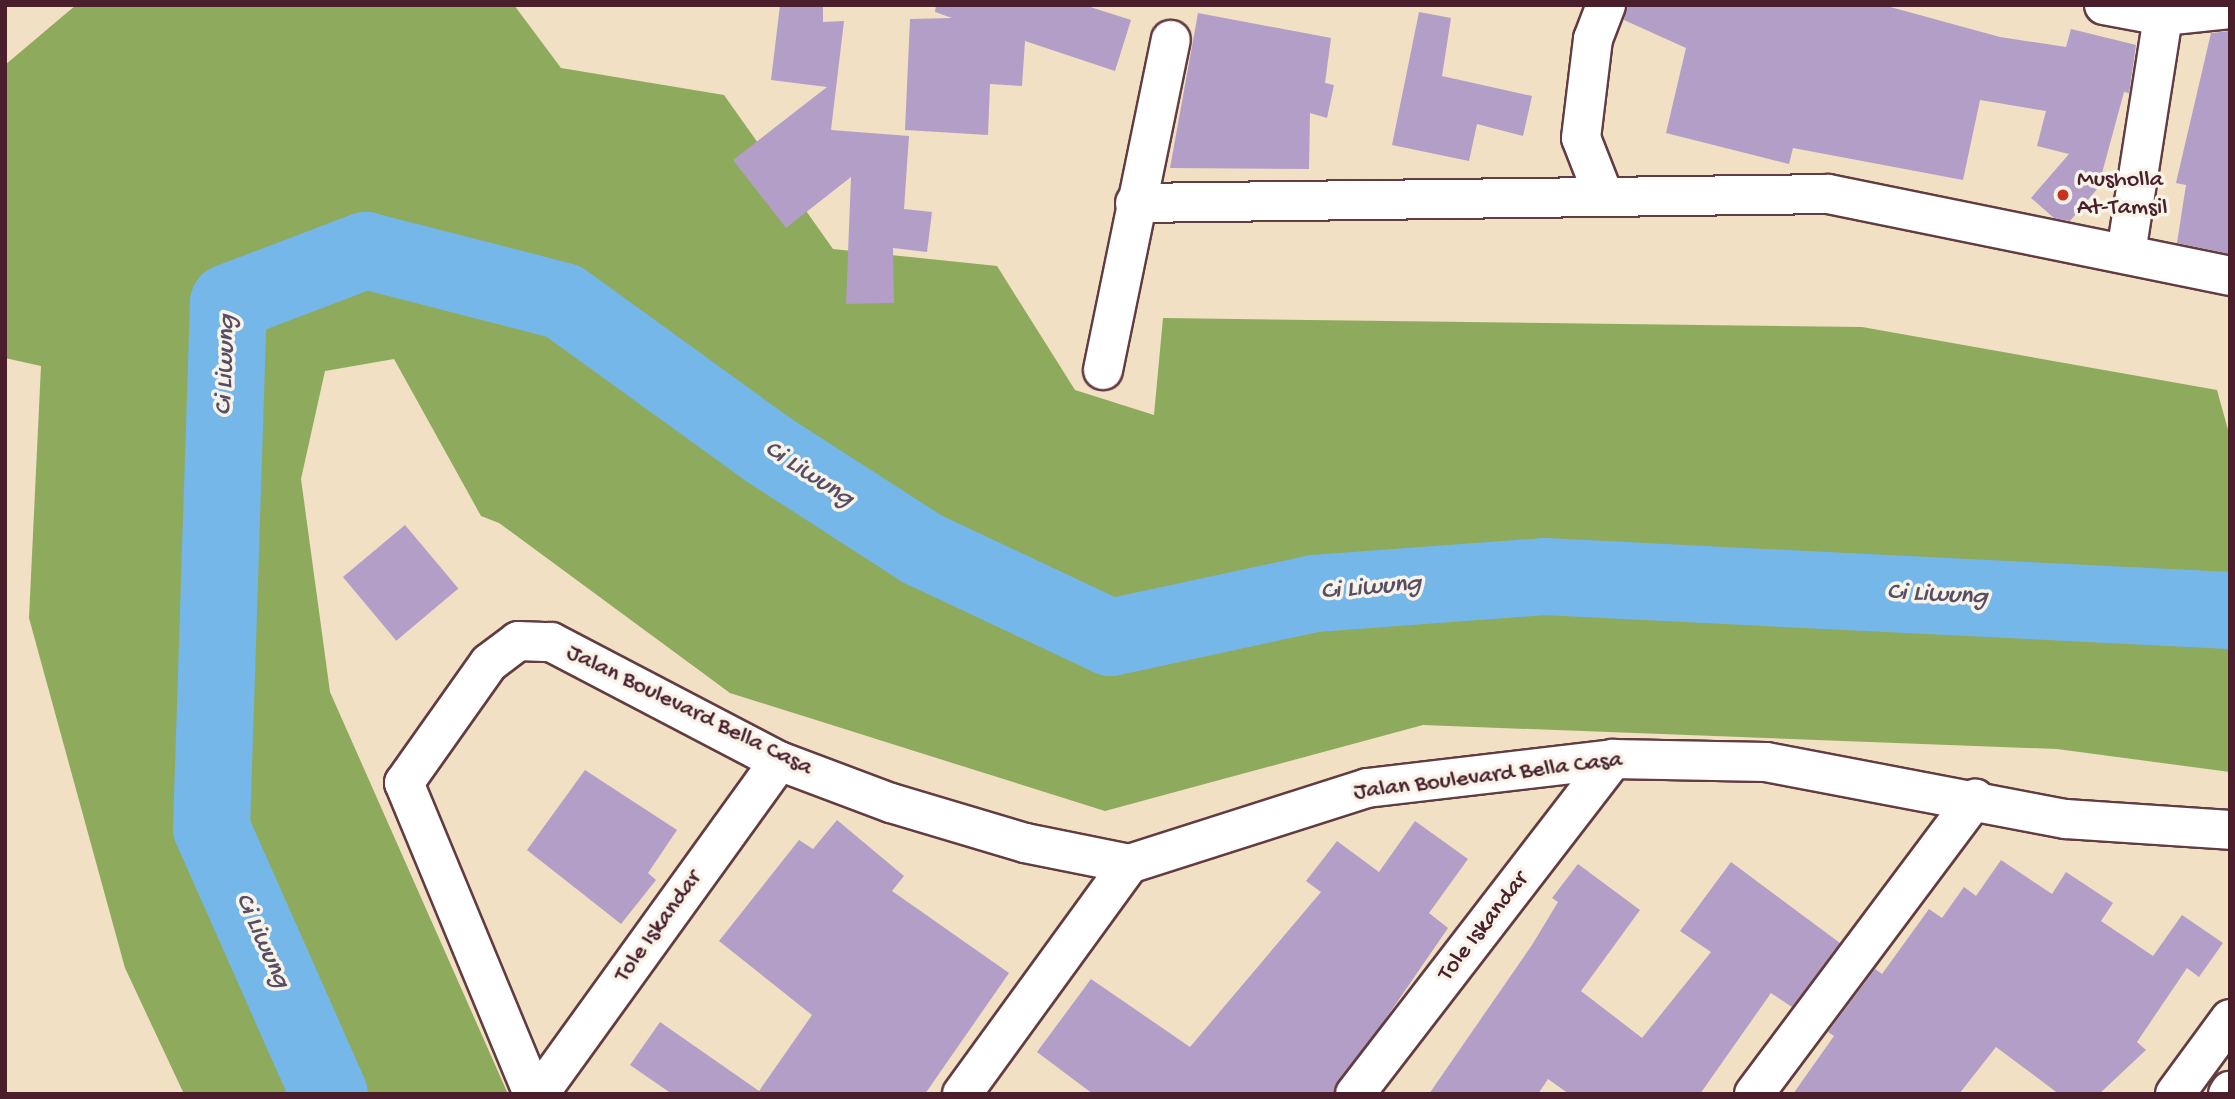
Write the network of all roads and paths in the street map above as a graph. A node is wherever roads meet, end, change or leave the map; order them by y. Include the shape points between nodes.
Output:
1 (1606, 5) edge
2 (2104, 5) edge
3 (2230, 9) edge
4 (2163, 16) junction
5 (1171, 40) dead end
6 (1603, 194) junction
7 (1135, 203) junction
8 (2126, 253) junction
9 (2230, 276) edge
10 (1103, 370) dead end
11 (1612, 760) junction
12 (779, 761) junction
13 (1975, 799) junction
14 (2230, 830) edge
15 (1129, 864) junction
16 (2230, 1019) edge
17 (533, 1094) edge
18 (539, 1094) edge
19 (962, 1094) edge
20 (1355, 1094) edge
21 (1754, 1094) edge
22 (2175, 1094) edge

1 - 6 street via 1593,39 1581,138
2 - 4 street
3 - 4 street
4 - 8 street
5 - 7 street
6 - 7 street
6 - 8 street via 1828,194
7 - 10 street
8 - 9 street
11 - 13 street, Jalan Boulevard Bella Casa via 1766,762
11 - 15 street, Jalan Boulevard Bella Casa via 1367,788
11 - 20 street, Tole Iskandar
12 - 15 street, Jalan Boulevard Bella Casa via 958,825
12 - 17 street, Jalan Boulevard Bella Casa via 551,642 518,641 489,663 404,783
12 - 18 street, Tole Iskandar
13 - 14 street, Jalan Boulevard Bella Casa via 2066,819
13 - 21 street
15 - 19 street
16 - 22 street

